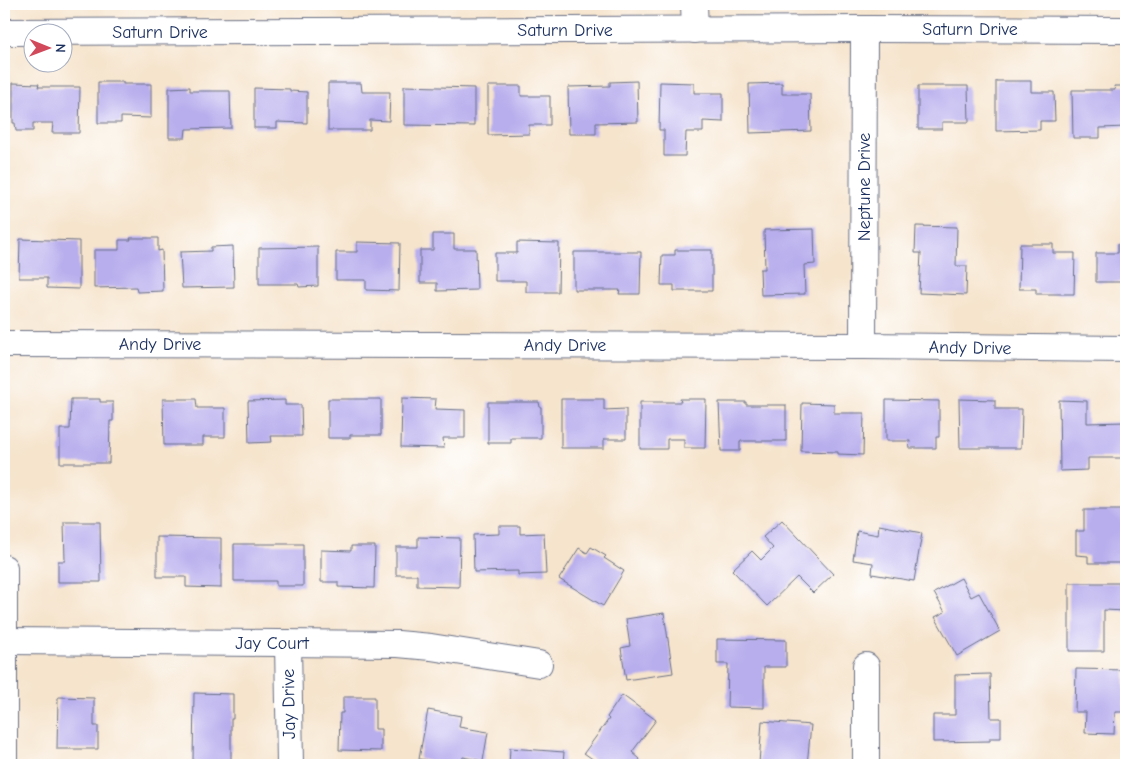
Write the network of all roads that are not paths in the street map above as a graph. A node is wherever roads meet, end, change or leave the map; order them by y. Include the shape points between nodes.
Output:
1 (694, 4) edge
2 (864, 29) junction
3 (694, 30) junction
4 (1126, 30) edge
5 (4, 32) edge
6 (4, 344) edge
7 (863, 346) junction
8 (1126, 350) edge
9 (4, 568) edge
10 (4, 641) edge
11 (288, 643) junction
12 (539, 664) dead end
13 (866, 666) dead end
14 (4, 765) edge
15 (290, 765) edge
16 (866, 765) edge

1 - 3 street
2 - 3 street, Saturn Drive
2 - 4 street, Saturn Drive
2 - 7 street, Neptune Drive
3 - 5 street, Saturn Drive
6 - 7 street, Andy Drive
7 - 8 street, Andy Drive
9 - 10 street
10 - 11 street, Jay Court
10 - 14 street
11 - 12 street, Jay Court via 420,645
11 - 15 street, Jay Drive
13 - 16 street

